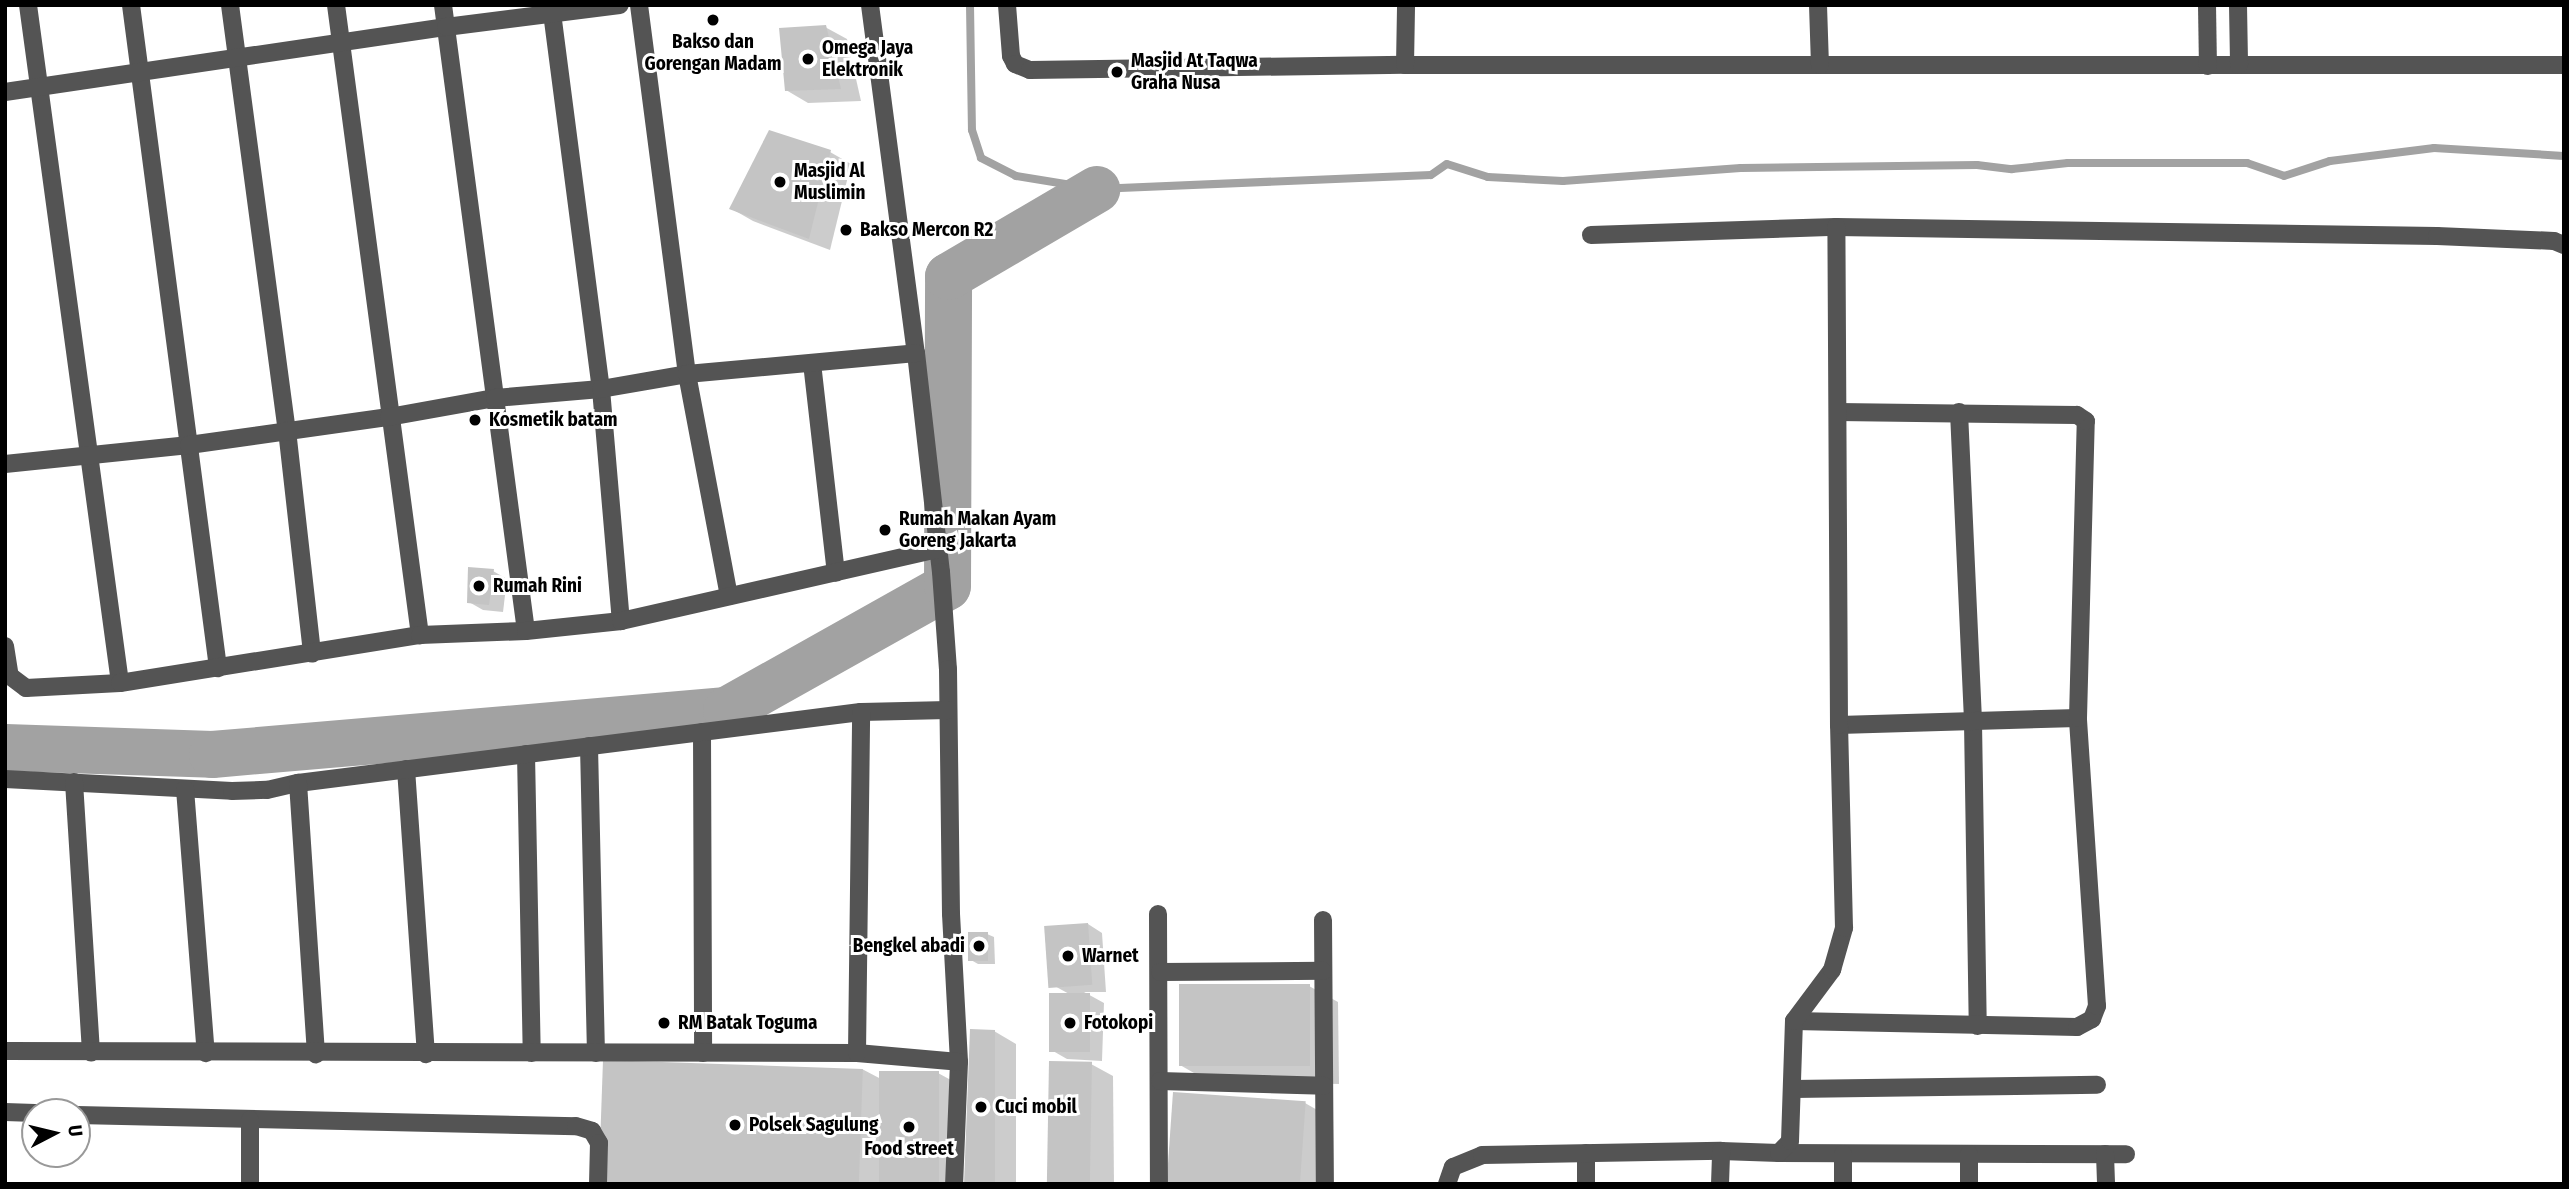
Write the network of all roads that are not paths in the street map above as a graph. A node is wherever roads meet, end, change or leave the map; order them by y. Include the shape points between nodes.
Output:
1 (28, 5) edge
2 (131, 5) edge
3 (230, 5) edge
4 (336, 5) edge
5 (443, 5) edge
6 (620, 5) edge
7 (639, 5) edge
8 (870, 5) edge
9 (1007, 5) edge
10 (1406, 5) edge
11 (1818, 5) edge
12 (2207, 5) edge
13 (2238, 5) edge
14 (552, 9) edge
15 (446, 27) junction
16 (341, 42) junction
17 (238, 59) junction
18 (1405, 65) junction
19 (1820, 65) junction
20 (2239, 65) junction
21 (2564, 65) edge
22 (2208, 66) junction
23 (141, 72) junction
24 (41, 86) junction
25 (5, 92) edge
26 (1836, 227) junction
27 (1591, 235) dead end
28 (2564, 245) edge
29 (916, 353) junction
30 (812, 363) junction
31 (687, 374) junction
32 (601, 388) junction
33 (495, 398) junction
34 (1838, 412) junction
35 (1959, 412) junction
36 (389, 417) junction
37 (288, 430) junction
38 (189, 445) junction
39 (88, 455) junction
40 (5, 464) edge
41 (939, 549) junction
42 (836, 573) junction
43 (729, 596) junction
44 (621, 621) junction
45 (526, 631) junction
46 (420, 635) junction
47 (5, 646) edge
48 (312, 654) junction
49 (218, 668) junction
50 (8, 676) edge
51 (120, 683) junction
52 (948, 710) junction
53 (861, 712) junction
54 (2078, 718) junction
55 (1973, 722) junction
56 (1839, 725) junction
57 (702, 732) junction
58 (589, 746) junction
59 (526, 754) junction
60 (406, 769) junction
61 (5, 779) edge
62 (75, 782) junction
63 (298, 783) junction
64 (185, 789) junction
65 (1158, 914) dead end
66 (1323, 920) dead end
67 (1323, 971) junction
68 (1160, 972) junction
69 (1794, 1021) junction
70 (1978, 1026) junction
71 (5, 1051) edge
72 (91, 1052) junction
73 (206, 1053) junction
74 (532, 1053) junction
75 (703, 1053) junction
76 (857, 1053) junction
77 (316, 1054) junction
78 (426, 1054) junction
79 (596, 1054) junction
80 (959, 1062) junction
81 (1160, 1081) junction
82 (2097, 1085) dead end
83 (1324, 1086) junction
84 (1793, 1089) junction
85 (91, 1115) edge
86 (250, 1120) junction
87 (1721, 1151) junction
88 (1586, 1153) junction
89 (1779, 1153) junction
90 (1843, 1153) junction
91 (1969, 1154) junction
92 (2105, 1154) junction
93 (2126, 1154) dead end
94 (250, 1184) edge
95 (598, 1184) edge
96 (954, 1184) edge
97 (1159, 1184) edge
98 (1325, 1184) edge
99 (1447, 1184) edge
100 (1586, 1184) edge
101 (1720, 1184) edge
102 (1843, 1184) edge
103 (1969, 1184) edge
104 (2106, 1184) edge

1 - 24 street
2 - 23 street
3 - 17 street
4 - 16 street
5 - 15 street
6 - 14 street
7 - 31 street
8 - 29 street
9 - 18 street via 1010,56 1015,64 1030,70
10 - 18 street
11 - 19 street
12 - 22 street
13 - 20 street
14 - 15 street
14 - 32 street
15 - 16 street
15 - 33 street
16 - 17 street
16 - 36 street
17 - 23 street
17 - 37 street
18 - 19 street
19 - 22 street
20 - 21 street
20 - 22 street
23 - 24 street
23 - 38 street
24 - 25 street
24 - 39 street
26 - 27 street
26 - 28 street via 2437,236
26 - 34 street
29 - 30 street
29 - 41 street
30 - 31 street
30 - 42 street
31 - 32 street
31 - 43 street
32 - 33 street
32 - 44 street
33 - 36 street
33 - 45 street
34 - 35 street
34 - 56 street
35 - 54 street via 2077,415 2086,421
35 - 55 street
36 - 37 street
36 - 46 street
37 - 38 street
37 - 48 street
38 - 39 street
38 - 49 street
39 - 40 street
39 - 51 street
41 - 42 street
41 - 52 street
42 - 43 street
43 - 44 street
44 - 45 street
45 - 46 street
46 - 48 street
47 - 50 street
48 - 49 street
49 - 51 street
50 - 51 street via 26,688 43,690
52 - 53 street
52 - 80 street
53 - 57 street
53 - 76 street
54 - 55 street
54 - 70 street via 2095,1014 2077,1027
55 - 56 street
55 - 70 street
56 - 69 street via 1844,928 1832,970
57 - 58 street
57 - 75 street
58 - 59 street
58 - 79 street
59 - 60 street
59 - 74 street
60 - 63 street
60 - 78 street
61 - 62 street
62 - 64 street
62 - 72 street
63 - 64 street via 267,790
63 - 77 street
64 - 73 street
65 - 68 street
66 - 67 street
67 - 68 street
67 - 83 street
68 - 81 street
69 - 70 street
69 - 84 street
71 - 72 street
72 - 73 street
73 - 77 street
74 - 78 street
74 - 79 street
75 - 76 street
75 - 79 street
76 - 80 street
77 - 78 street
80 - 96 street
81 - 83 street
81 - 97 street
82 - 84 street
83 - 98 street
84 - 89 street via 1792,1132
85 - 86 street
86 - 94 street
86 - 95 street via 576,1126 592,1131 599,1143
87 - 88 street
87 - 89 street
87 - 101 street
88 - 99 street via 1482,1155 1453,1167
88 - 100 street
89 - 90 street
90 - 91 street
90 - 102 street
91 - 92 street
91 - 103 street
92 - 93 street
92 - 104 street

